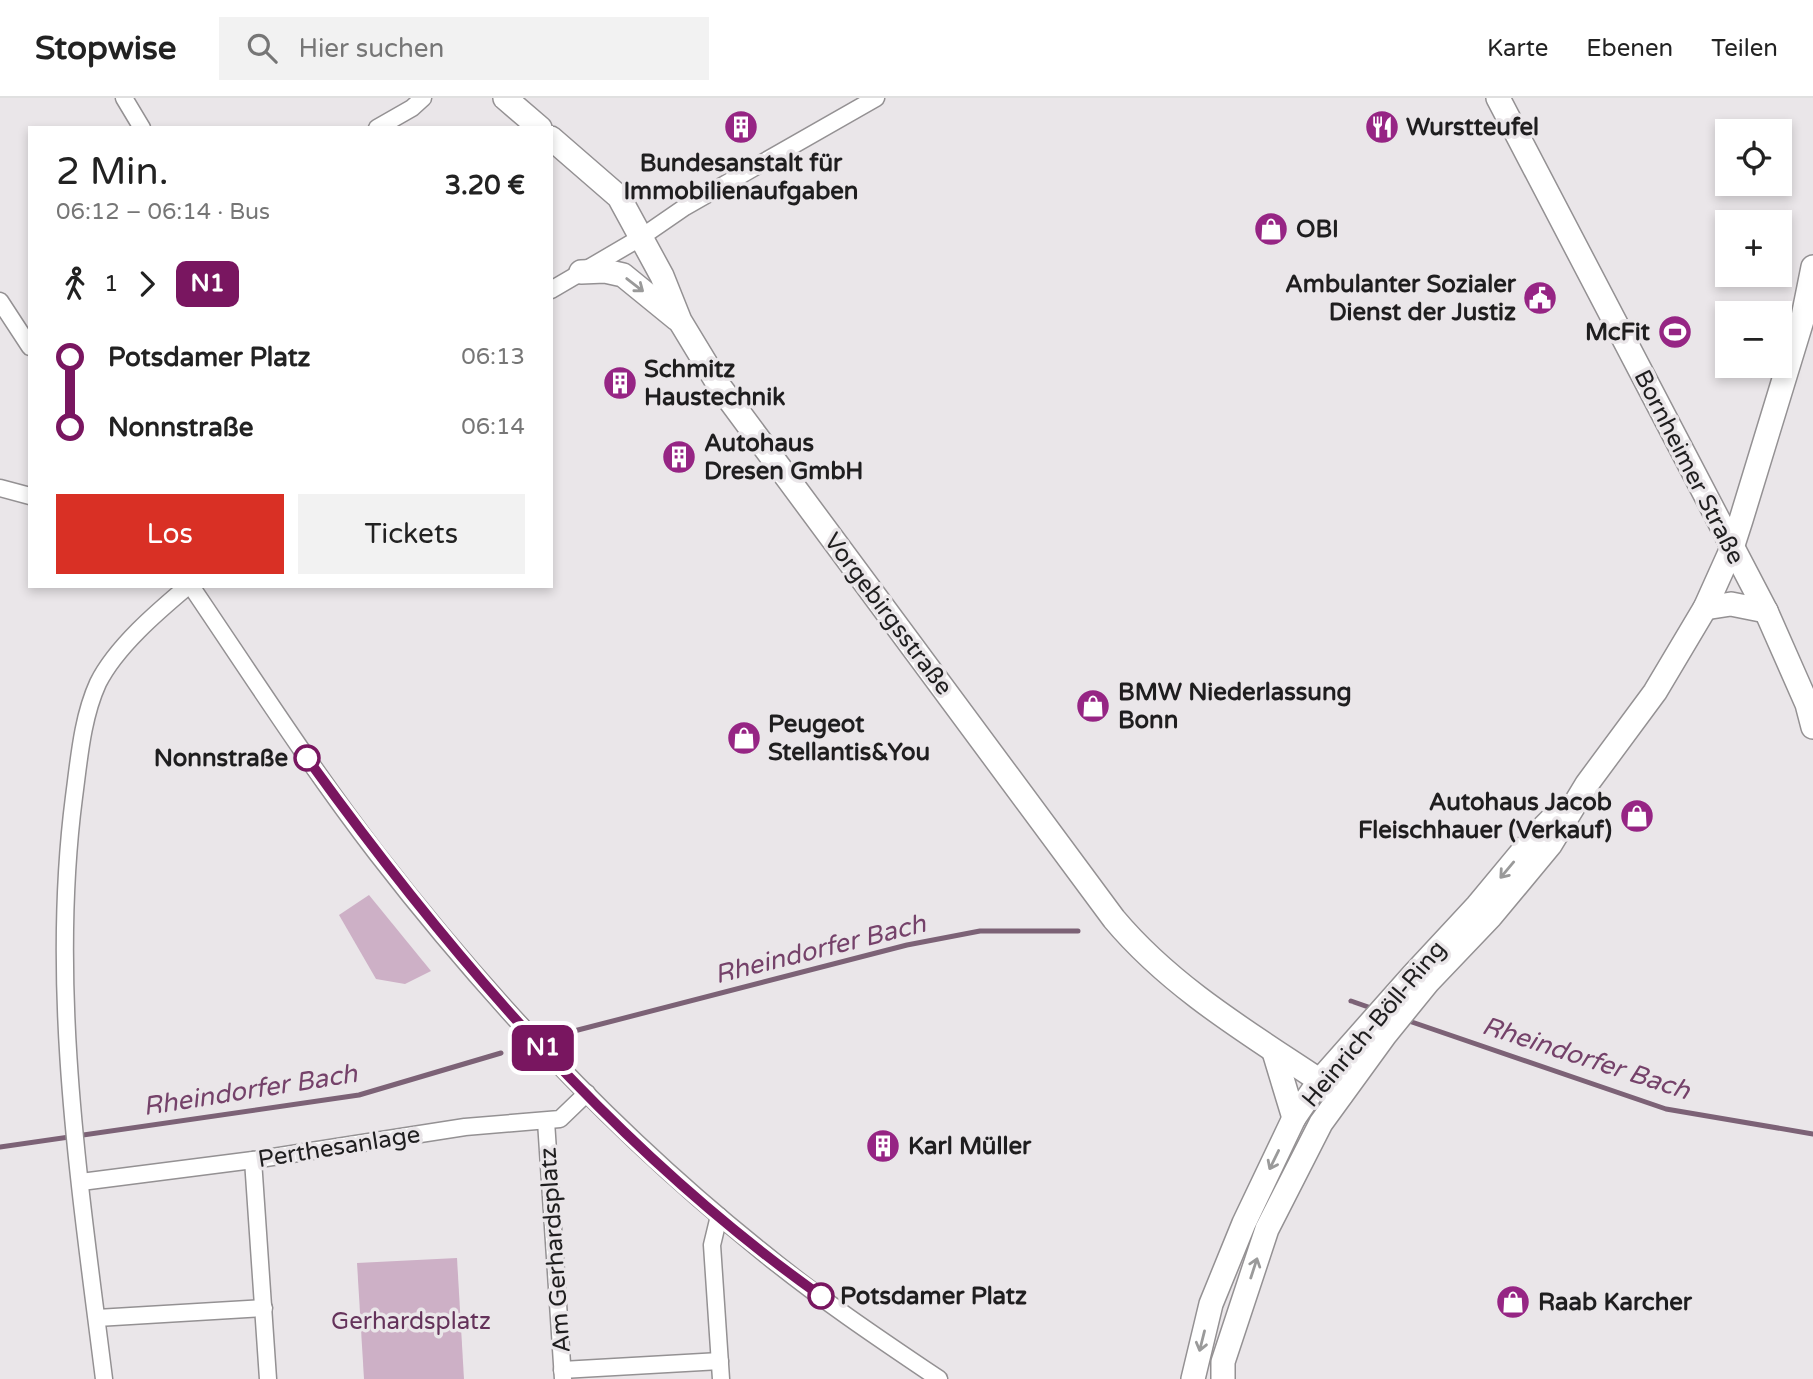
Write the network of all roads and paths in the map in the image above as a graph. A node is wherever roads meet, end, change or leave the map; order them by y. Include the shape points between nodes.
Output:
1 (124, 98) edge
2 (423, 98) edge
3 (505, 98) edge
4 (876, 98) edge
5 (1498, 98) edge
6 (141, 126) edge
7 (380, 126) edge
8 (538, 126) edge
9 (553, 140) edge
10 (640, 238) junction
11 (1813, 267) edge
12 (581, 272) junction
13 (553, 289) edge
14 (0, 302) edge
15 (680, 321) junction
16 (28, 340) edge
17 (0, 488) edge
18 (28, 495) edge
19 (1732, 548) junction
20 (188, 588) edge
21 (191, 588) edge
22 (1705, 608) junction
23 (1766, 611) junction
24 (1813, 727) edge
25 (1378, 1029) junction
26 (1274, 1052) junction
27 (1320, 1080) junction
28 (587, 1093) junction
29 (1342, 1095) junction
30 (1294, 1118) junction
31 (546, 1121) junction
32 (253, 1160) junction
33 (81, 1182) junction
34 (719, 1216) junction
35 (264, 1308) junction
36 (97, 1318) junction
37 (720, 1361) junction
38 (562, 1375) edge
39 (104, 1379) edge
40 (268, 1379) edge
41 (721, 1379) edge
42 (939, 1379) edge
43 (1193, 1379) edge
44 (1223, 1379) edge

1 - 6 street
2 - 7 street
3 - 8 main road
4 - 10 street via 685,207
5 - 19 main road, Bornheimer Straße
9 - 10 main road, Vorgebirgsstraße via 619,197
10 - 12 street
10 - 15 main road, Vorgebirgsstraße
11 - 19 main road, Heinrich-Böll-Ring via 1803,317
12 - 13 street
12 -> 15 main road via 622,275
14 - 16 street
15 - 26 main road, Vorgebirgsstraße via 720,387 1114,919 1163,970
17 - 18 street
19 - 22 main road, Heinrich-Böll-Ring
19 - 23 main road, Bornheimer Straße
20 - 33 street via 154,615 111,663 92,700 84,733 64,900
21 - 28 street via 377,855 481,979
22 - 23 main road via 1731,604
22 - 25 main road, Heinrich-Böll-Ring via 1655,692 1587,784 1550,845 1491,916 1420,979
23 - 24 main road, Bornheimer Straße
25 - 27 main road, Heinrich-Böll-Ring
25 - 29 main road, Heinrich-Böll-Ring
26 - 27 main road, Vorgebirgsstraße
26 - 30 main road
27 - 29 main road, Vorgebirgsstraße
27 - 30 main road, Heinrich-Böll-Ring
28 - 31 street, Perthesanlage via 560,1119
28 - 34 street
44 -> 29 main road, Heinrich-Böll-Ring via 1223,1362 1267,1229 1311,1142
30 -> 43 main road, Heinrich-Böll-Ring via 1211,1304
31 - 32 street, Perthesanlage via 465,1127
31 - 38 street, Am Gerhardsplatz
32 - 33 street, Perthesanlage
32 - 35 street
33 - 36 street
34 - 37 street via 712,1245
34 - 42 street via 808,1288
35 - 36 street
35 - 40 street
36 - 39 street
37 - 38 street
37 - 41 street

